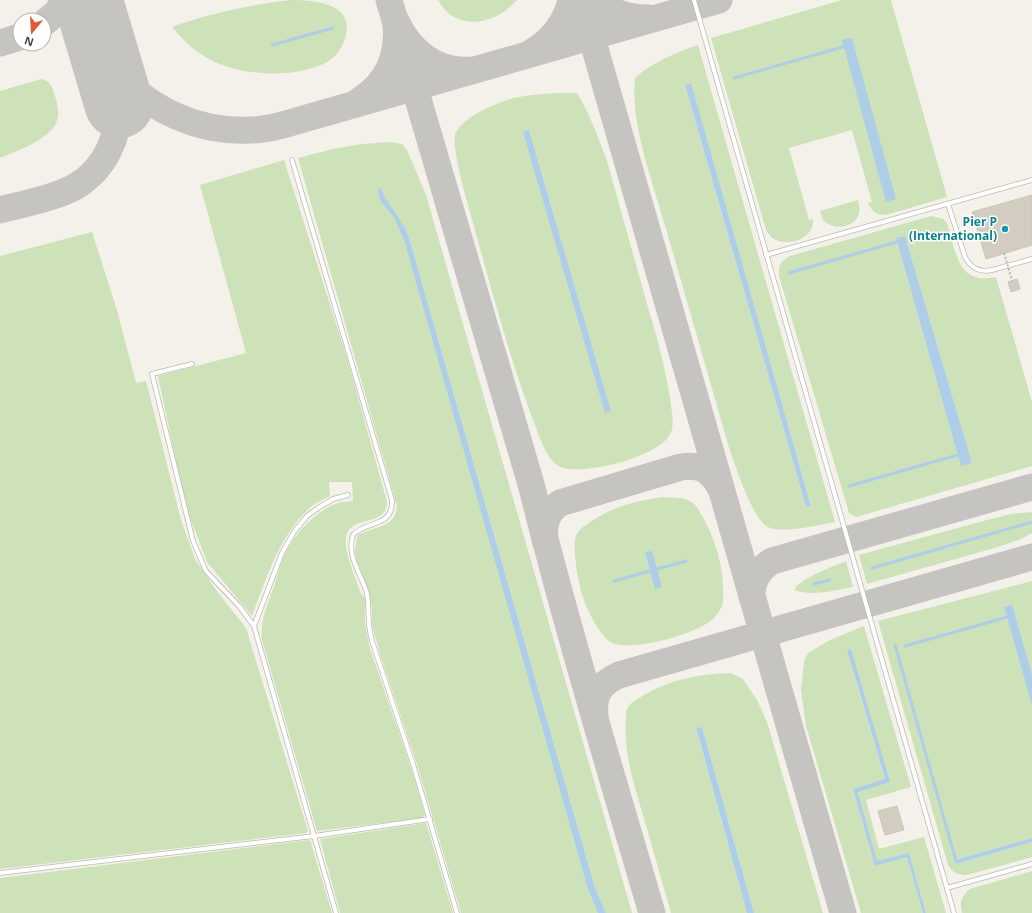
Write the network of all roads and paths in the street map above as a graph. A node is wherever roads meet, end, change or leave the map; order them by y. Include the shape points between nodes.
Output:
1 (694, 0) edge
2 (292, 160) dead end
3 (1032, 180) edge
4 (948, 204) junction
5 (1004, 253) dead end
6 (766, 255) junction
7 (1032, 259) edge
8 (1012, 280) dead end
9 (192, 364) dead end
10 (348, 495) dead end
11 (254, 626) junction
12 (430, 819) junction
13 (314, 836) junction
14 (1032, 864) edge
15 (0, 874) edge
16 (947, 888) junction
17 (336, 913) edge
18 (457, 913) edge
19 (954, 913) edge

1 - 6 lane
2 - 12 lane via 392,500 392,510 386,518 357,530 353,535 351,547 367,594 372,641
3 - 4 lane
4 - 6 lane
4 - 7 lane via 965,257 976,270 987,271
5 - 8 path, bridge
6 - 16 lane
9 - 11 lane via 152,374 192,541 206,571
10 - 11 lane via 333,499 318,508 307,516 294,532 282,554
11 - 13 lane
12 - 13 lane
12 - 18 lane
13 - 15 lane
13 - 17 lane
14 - 16 lane
16 - 19 lane

